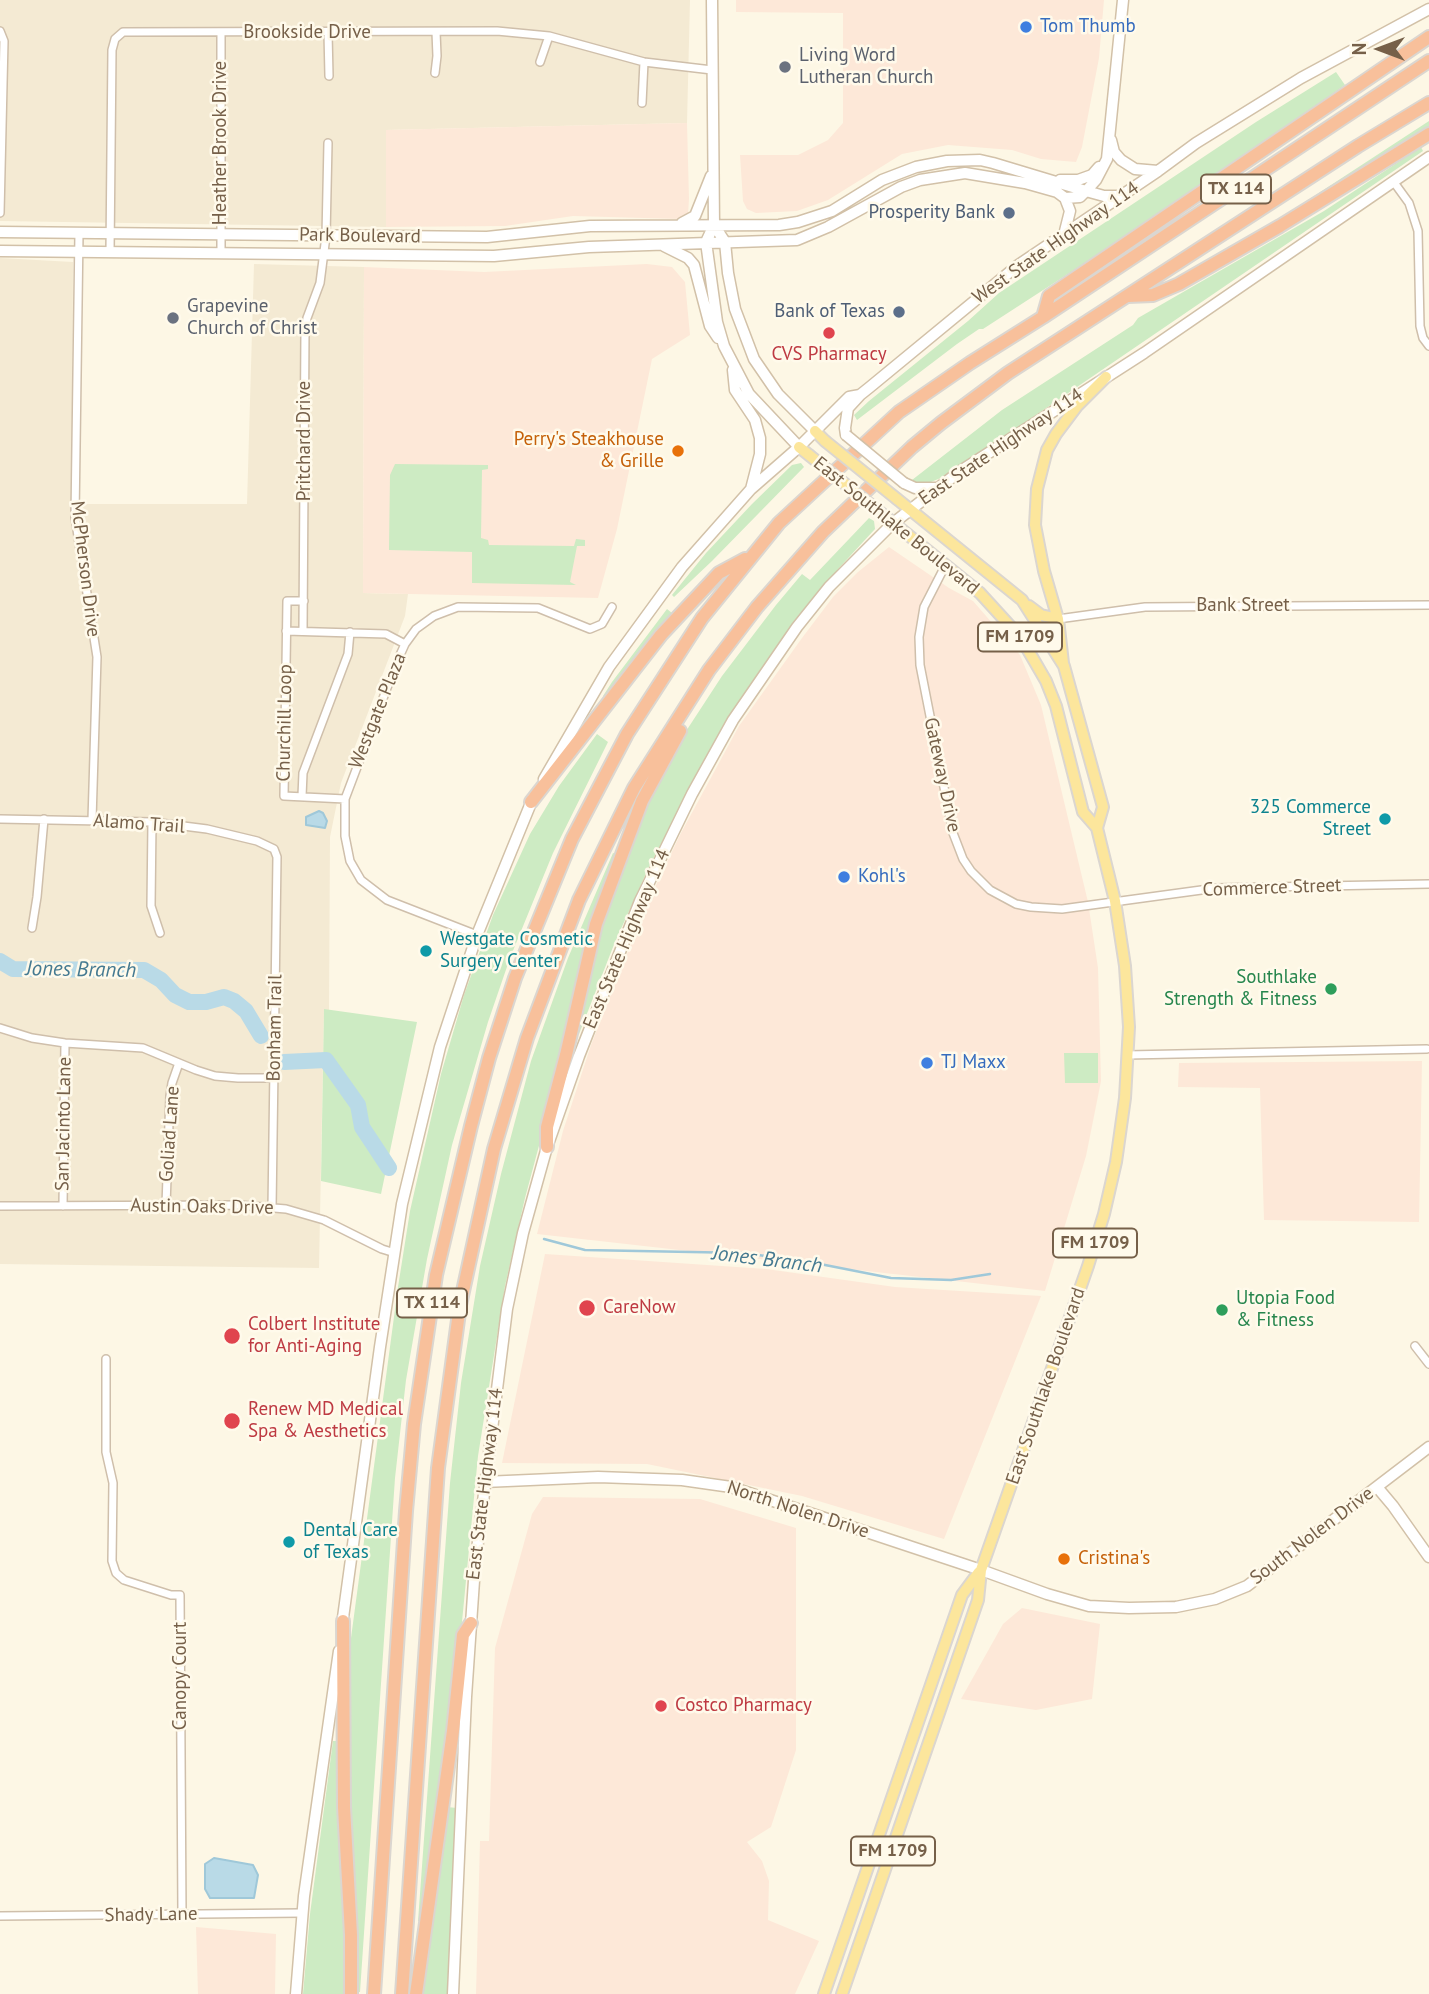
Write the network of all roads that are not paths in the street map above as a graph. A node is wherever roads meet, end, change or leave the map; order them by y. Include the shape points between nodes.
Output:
1 (712, 0) edge
2 (1123, 0) edge
3 (1429, 9) edge
4 (0, 31) edge
5 (436, 32) junction
6 (221, 33) junction
7 (328, 33) junction
8 (549, 36) junction
9 (1429, 37) edge
10 (1429, 61) edge
11 (540, 62) dead end
12 (643, 62) junction
13 (712, 70) junction
14 (435, 73) dead end
15 (329, 76) dead end
16 (642, 103) dead end
17 (1429, 103) edge
18 (1111, 115) junction
19 (1429, 134) edge
20 (328, 143) dead end
21 (1429, 157) edge
22 (965, 160) junction
23 (1158, 171) junction
24 (712, 172) junction
25 (901, 173) junction
26 (965, 173) junction
27 (1048, 180) junction
28 (1393, 181) junction
29 (905, 185) junction
30 (1086, 191) junction
31 (1121, 196) junction
32 (1065, 198) junction
33 (834, 209) junction
34 (0, 214) edge
35 (839, 220) junction
36 (656, 226) junction
37 (717, 226) junction
38 (0, 232) edge
39 (1065, 232) junction
40 (79, 233) junction
41 (110, 233) junction
42 (221, 234) junction
43 (326, 236) junction
44 (491, 237) junction
45 (716, 242) junction
46 (656, 244) junction
47 (0, 251) edge
48 (79, 252) junction
49 (110, 252) junction
50 (220, 253) junction
51 (323, 254) junction
52 (494, 256) junction
53 (1127, 296) junction
54 (1043, 317) junction
55 (723, 346) junction
56 (1429, 346) edge
57 (733, 366) junction
58 (1106, 377) junction
59 (860, 395) junction
60 (815, 431) junction
61 (799, 447) junction
62 (937, 488) junction
63 (751, 489) junction
64 (908, 510) junction
65 (892, 524) junction
66 (751, 556) junction
67 (945, 566) junction
68 (1022, 600) junction
69 (304, 601) junction
70 (1429, 605) edge
71 (612, 607) dead end
72 (1058, 619) junction
73 (743, 623) junction
74 (286, 631) junction
75 (303, 631) junction
76 (350, 632) junction
77 (405, 643) junction
78 (1064, 666) junction
79 (302, 796) junction
80 (345, 799) junction
81 (531, 802) junction
82 (0, 819) edge
83 (44, 820) junction
84 (92, 820) junction
85 (152, 822) junction
86 (1097, 828) junction
87 (274, 849) joint
88 (1429, 884) edge
89 (1115, 901) junction
90 (32, 928) dead end
91 (160, 933) dead end
92 (477, 935) junction
93 (0, 1028) edge
94 (65, 1043) junction
95 (1427, 1049) edge
96 (1127, 1055) junction
97 (179, 1063) junction
98 (274, 1077) junction
99 (547, 1147) junction
100 (166, 1205) junction
101 (0, 1206) edge
102 (62, 1206) junction
103 (272, 1208) junction
104 (395, 1252) junction
105 (1415, 1346) dead end
106 (106, 1359) dead end
107 (1429, 1364) edge
108 (1429, 1447) edge
109 (484, 1482) junction
110 (1377, 1488) junction
111 (1429, 1556) edge
112 (981, 1570) junction
113 (343, 1621) junction
114 (471, 1623) junction
115 (867, 1871) junction
116 (302, 1913) junction
117 (182, 1914) junction
118 (0, 1916) edge
119 (852, 1966) junction
120 (296, 1994) edge
121 (351, 1994) edge
122 (373, 1994) edge
123 (402, 1994) edge
124 (416, 1994) edge
125 (453, 1994) edge
126 (824, 1994) edge
127 (842, 1994) edge

1 - 13 main road
2 - 18 main road
3 - 23 main road, West State Highway 114 via 1301,78
4 - 34 street via 4,41
5 - 7 street, Brookside Drive
5 - 8 street, Brookside Drive
5 - 14 street
6 - 7 street, Brookside Drive
6 - 41 street, Brookside Drive via 123,32 115,39
6 - 42 street, Heather Brook Drive
7 - 15 street
8 - 11 street
8 - 12 street, Brookside Drive
9 - 54 highway via 1049,296
10 - 54 highway, TX 114
12 - 13 street, Brookside Drive
12 - 16 street
13 - 24 main road
17 - 53 highway, TX 114
18 - 23 main road via 1114,152 1135,169
18 - 27 main road via 1098,169 1092,176
18 - 30 main road via 1107,159
19 - 53 highway via 1179,284 1153,295
20 - 43 street, Pritchard Drive
21 - 28 main road
22 - 25 main road, Park Boulevard via 933,162
22 - 26 main road
22 - 27 main road, Park Boulevard via 993,163
23 - 31 main road, West State Highway 114
24 - 36 main road via 692,219
24 - 37 main road
25 - 29 main road
25 - 33 main road, Park Boulevard
26 - 29 main road, Park Boulevard
26 - 32 main road, Park Boulevard via 1025,183
27 - 30 main road, Park Boulevard
28 - 56 street via 1409,203 1418,231 1420,326
28 - 58 main road, East State Highway 114
29 - 35 main road, Park Boulevard
30 - 31 main road, Park Boulevard
30 - 32 main road via 1080,197
31 - 39 main road, West State Highway 114
32 - 39 main road via 1070,211
33 - 35 main road
33 - 37 main road, Park Boulevard via 779,225
35 - 45 main road, Park Boulevard via 797,240
36 - 37 main road, Park Boulevard
36 - 44 main road, Park Boulevard via 590,226
37 - 45 main road
37 - 45 main road
38 - 40 main road, Park Boulevard
39 - 59 main road, West State Highway 114
40 - 41 main road, Park Boulevard
40 - 48 street, McPherson Drive
41 - 42 main road, Park Boulevard
41 - 49 street, Brookside Drive
42 - 43 main road, Park Boulevard
42 - 50 street, Heather Brook Drive
43 - 44 main road, Park Boulevard
43 - 51 street, Pritchard Drive
44 - 52 main road
45 - 46 main road, Park Boulevard
45 - 55 main road via 710,286
45 - 60 main road via 754,359 778,394
46 - 52 main road, Park Boulevard
46 - 55 main road via 678,252 694,265 710,326
47 - 48 main road, Park Boulevard
48 - 49 main road, Park Boulevard
48 - 84 street, McPherson Drive via 75,517 97,657
49 - 50 main road, Park Boulevard
50 - 51 main road, Park Boulevard
51 - 52 main road, Park Boulevard
51 - 69 street, Pritchard Drive via 320,283 305,330
53 - 73 highway, TX 114 via 1008,373 941,423 823,532
54 - 66 highway, TX 114 via 899,412 810,492
55 - 57 main road
57 - 61 main road via 755,401
57 - 63 main road via 735,390 755,420 760,438
58 - 62 main road, East State Highway 114
58 - 72 main road via 1056,434 1037,489 1035,525
59 - 60 main road, West State Highway 114 via 849,397
59 - 62 main road, bridge via 848,408 846,435 904,483
60 - 61 main road, West State Highway 114
60 - 64 main road, FM 1709, bridge
61 - 63 main road, West State Highway 114
61 - 65 main road, East Southlake Boulevard / FM 1709, bridge
62 - 64 main road, East State Highway 114
63 - 81 main road, West State Highway 114 via 668,585 609,667
64 - 65 main road, East State Highway 114
64 - 68 main road, East Southlake Boulevard / FM 1709
65 - 67 main road, East Southlake Boulevard / FM 1709
65 - 99 main road, East State Highway 114 via 829,587 733,720 640,901
66 - 81 highway via 719,573 661,635
66 - 122 highway, TX 114 via 674,658 627,734 548,892 501,1021 447,1220 412,1436
67 - 86 main road, East Southlake Boulevard / FM 1709 via 980,593 1033,657 1056,706 1083,812
67 - 89 street, Gateway Drive via 924,607 919,651 948,814 962,859 990,890 1016,904 1062,909
68 - 72 main road via 1041,615
68 - 78 main road, East Southlake Boulevard / FM 1709
69 - 74 street, Churchill Loop via 287,601
69 - 75 street, Pritchard Drive
70 - 72 street, Bank Street via 1144,607
71 - 77 street, Westgate Plaza via 602,624 590,629 538,608 458,607 425,621
72 - 78 main road
73 - 99 highway via 738,642 680,730 642,800 611,880 585,965 547,1127
73 - 123 highway, TX 114 via 634,788 579,900 527,1038 494,1149 460,1305 438,1468
74 - 75 street
74 - 79 street, Churchill Loop via 284,796
75 - 76 street
76 - 77 street via 386,634
76 - 79 street via 348,654 303,773
77 - 80 street, Westgate Plaza
78 - 86 main road, East Southlake Boulevard / FM 1709 via 1103,807
79 - 80 street, Churchill Loop
80 - 92 street, Westgate Plaza via 347,848 360,880 387,900
81 - 92 main road
82 - 83 street, Alamo Trail
83 - 84 street, Alamo Trail
83 - 90 street
84 - 85 street, Alamo Trail
85 - 87 street, Alamo Trail via 206,829
85 - 91 street via 151,906
86 - 89 main road, East Southlake Boulevard / FM 1709
87 - 98 street, Bonham Trail
88 - 89 street, Commerce Street via 1216,888
89 - 96 main road, East Southlake Boulevard / FM 1709 via 1125,966
92 - 104 main road via 440,1047
93 - 94 street
94 - 97 street via 143,1048
94 - 102 street, San Jacinto Lane
95 - 96 street
96 - 112 main road, East Southlake Boulevard / FM 1709 via 1118,1149 1104,1214
97 - 98 street via 215,1076
97 - 100 street, Goliad Lane via 170,1096
98 - 103 street, Bonham Trail
99 - 109 main road, East State Highway 114 via 507,1309
100 - 102 street, Austin Oaks Drive
100 - 103 street, Austin Oaks Drive
101 - 102 street, Austin Oaks Drive
103 - 104 street, Austin Oaks Drive via 324,1220
104 - 113 main road
105 - 107 street
106 - 117 street, Canopy Court via 106,1452 113,1483 116,1573 124,1580 180,1595
108 - 110 main road, South Nolen Drive
109 - 112 main road, North Nolen Drive via 598,1477 731,1487
109 - 114 main road, East State Highway 114
110 - 111 main road
110 - 112 main road, South Nolen Drive via 1247,1586 1216,1599 1176,1607 1089,1606
112 - 115 main road, East Southlake Boulevard / FM 1709 via 962,1595
112 - 119 main road, East Southlake Boulevard / FM 1709 via 978,1600
113 - 116 main road
113 - 121 highway
114 - 124 highway via 463,1635
114 - 125 main road, East State Highway 114
115 - 119 main road via 865,1894 847,1946
115 - 126 main road, East Southlake Boulevard / FM 1709
116 - 117 street, Shady Lane
116 - 120 main road
117 - 118 street, Shady Lane
119 - 127 main road, East Southlake Boulevard / FM 1709

